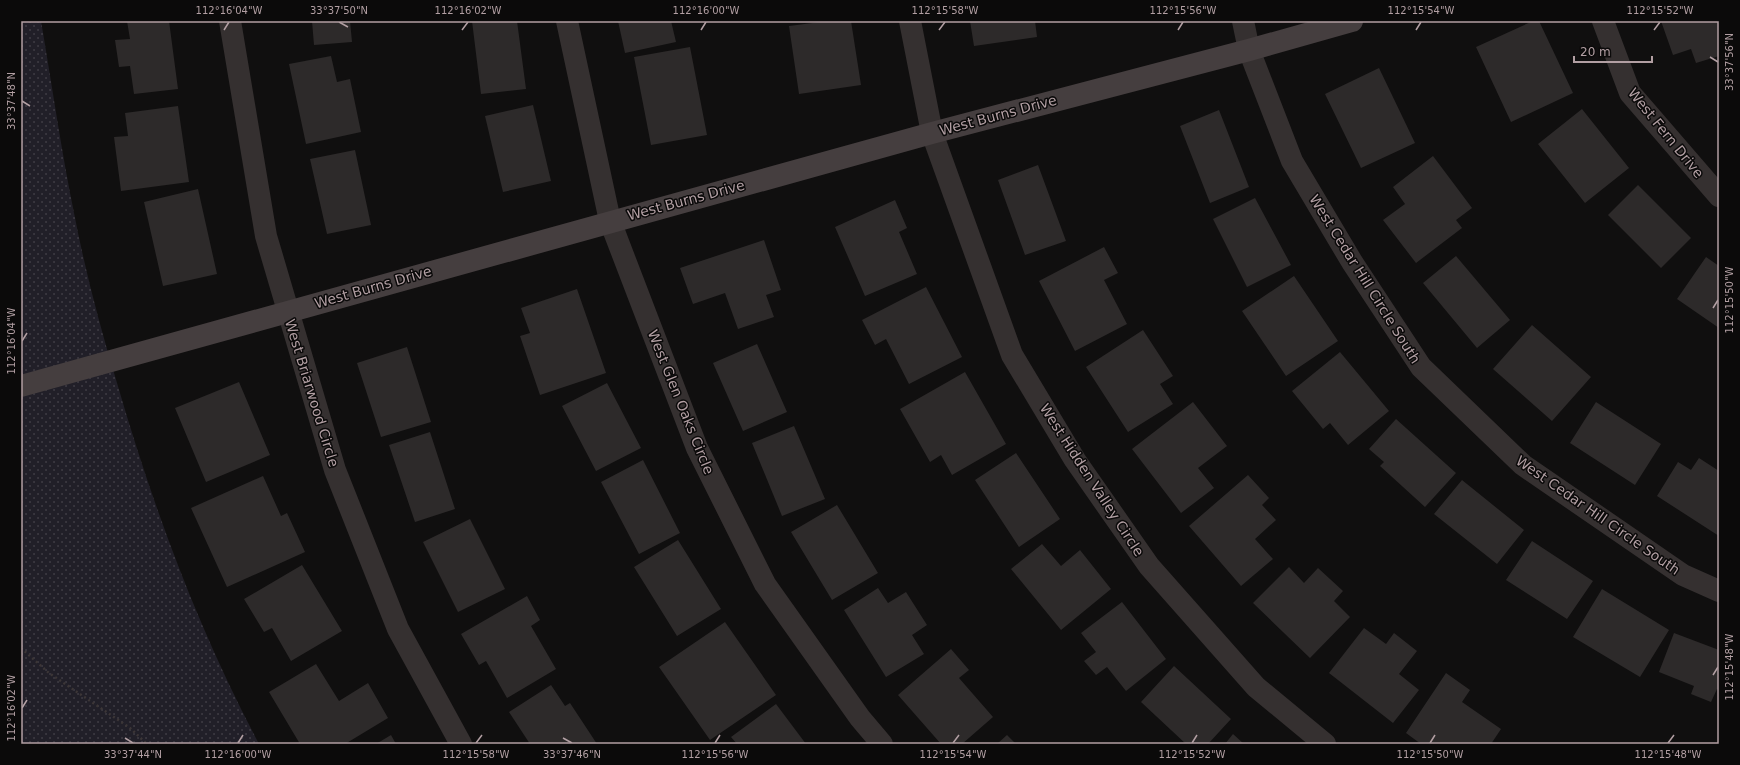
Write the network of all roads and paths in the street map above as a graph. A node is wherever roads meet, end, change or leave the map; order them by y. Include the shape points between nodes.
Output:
1 (230, 21) edge
2 (567, 21) edge
3 (910, 21) edge
4 (1243, 21) edge
5 (1352, 21) edge
6 (1603, 21) edge
7 (1249, 50) junction
8 (932, 132) junction
9 (1719, 196) edge
10 (610, 221) junction
11 (287, 311) junction
12 (21, 386) edge
13 (1719, 591) edge
14 (21, 648) edge
15 (147, 744) edge
16 (461, 744) edge
17 (882, 744) edge
18 (1325, 744) edge

1 - 11 street, West Briarwood Circle via 266,236
2 - 10 street, West Glen Oaks Circle
3 - 8 street, West Hidden Valley Circle
4 - 7 street, West Cedar Hill Circle South
5 - 7 street, West Burns Drive
6 - 9 street, West Fern Drive via 1630,93
7 - 8 street, West Burns Drive
7 - 13 street, West Cedar Hill Circle South via 1292,161 1352,262 1421,367 1523,465 1683,575
8 - 10 street, West Burns Drive
8 - 18 street, West Hidden Valley Circle via 1012,355 1075,460 1149,566 1256,687
10 - 11 street, West Burns Drive
10 - 17 street, West Glen Oaks Circle via 697,448 765,584 860,718
11 - 12 street, West Burns Drive
11 - 16 street, West Briarwood Circle via 335,470 395,622
14 - 15 path via 49,673 130,728

